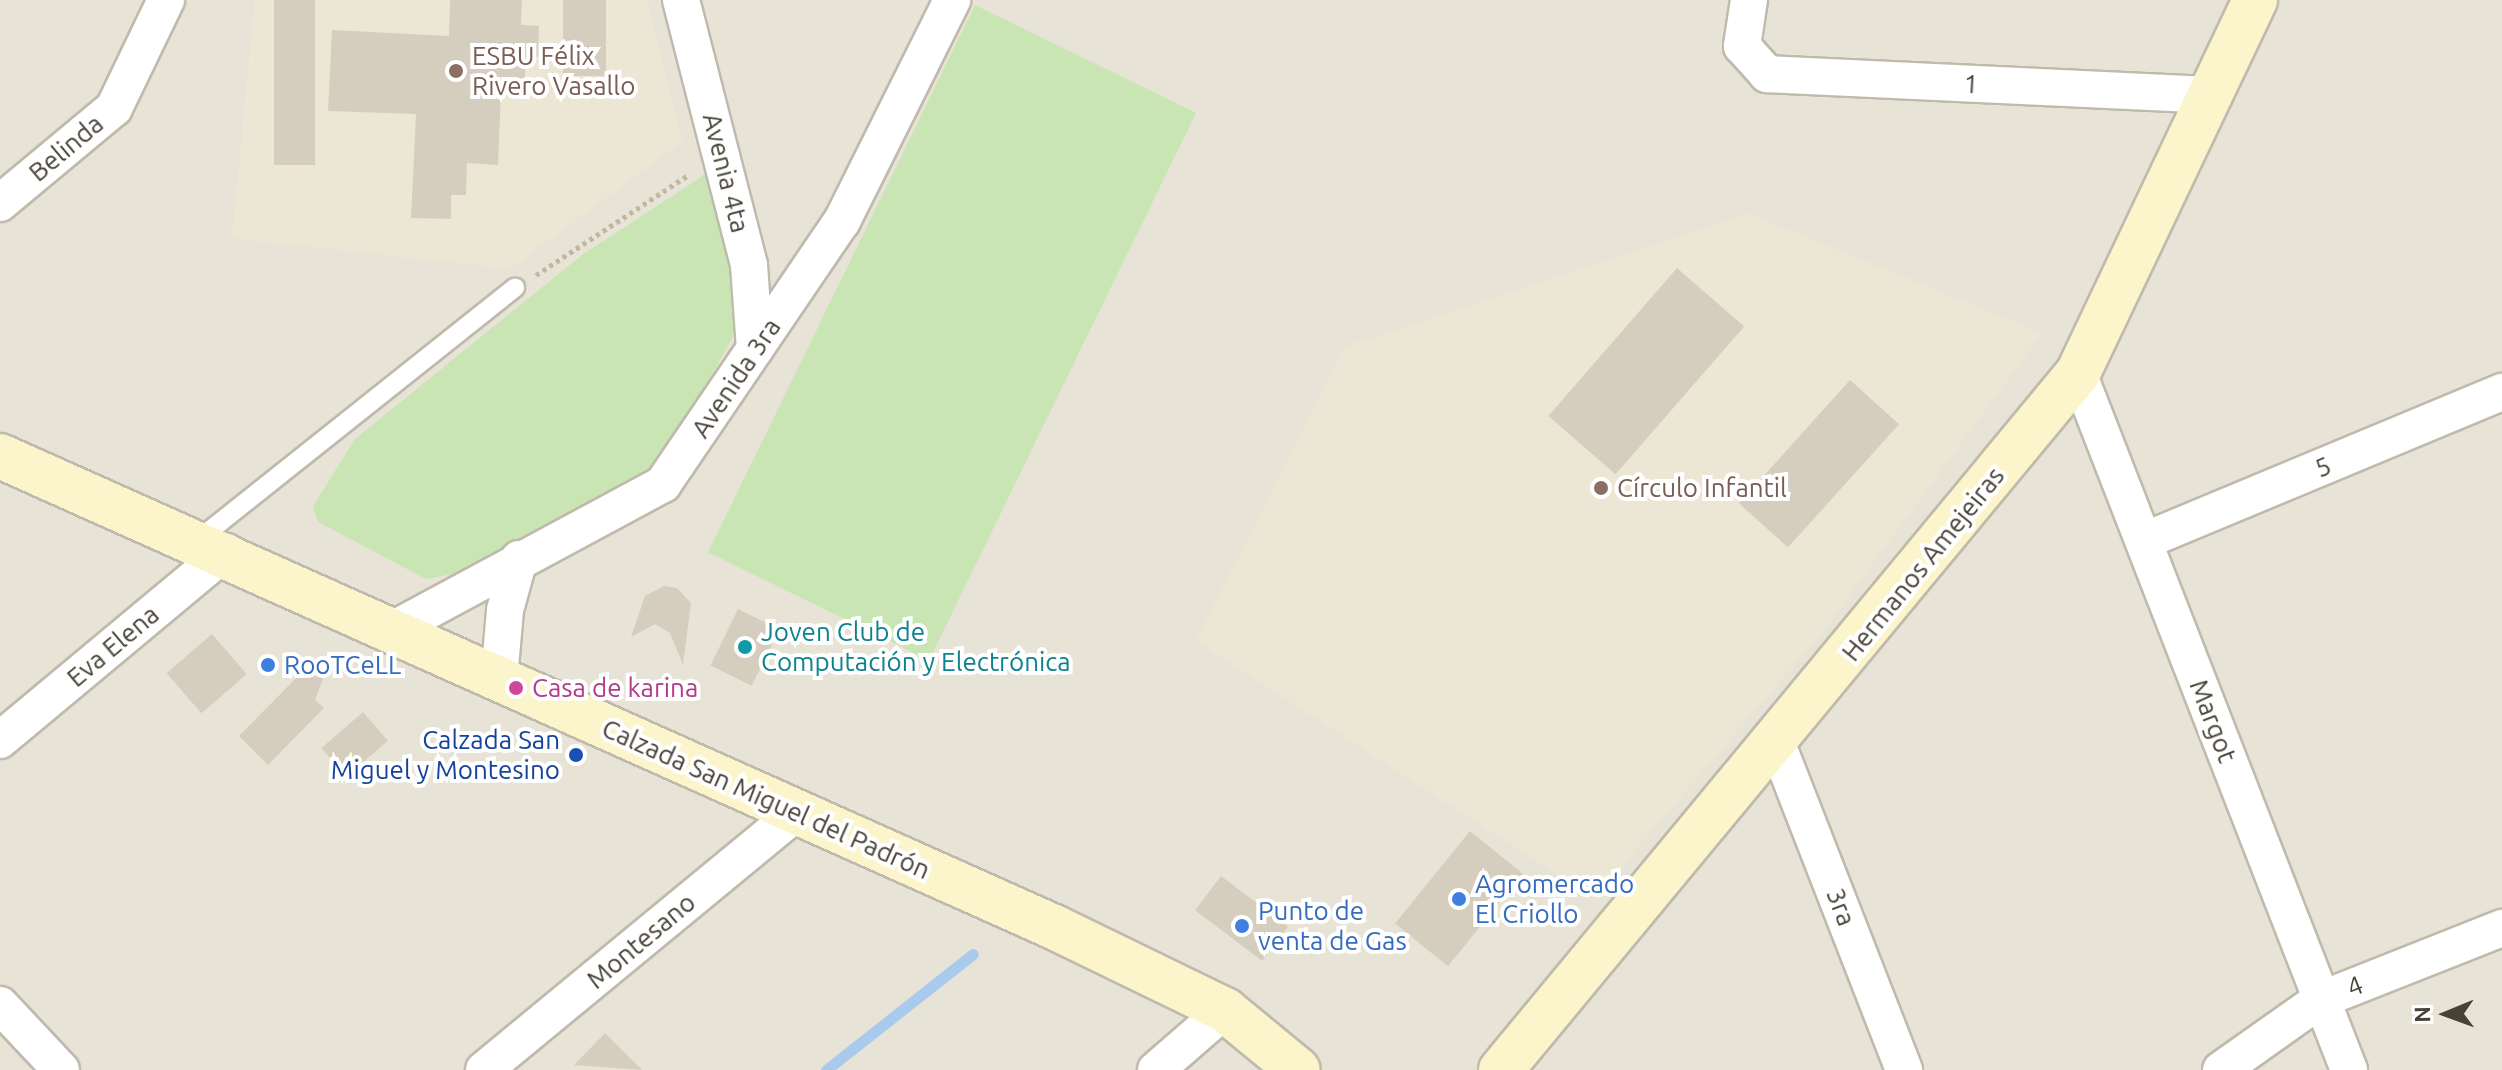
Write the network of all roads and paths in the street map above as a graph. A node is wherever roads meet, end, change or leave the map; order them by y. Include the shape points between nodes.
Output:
1 (166, 0) edge
2 (681, 0) edge
3 (952, 0) edge
4 (1749, 0) edge
5 (2255, 0) edge
6 (2213, 95) junction
7 (693, 172) dead end
8 (0, 203) edge
9 (515, 288) joint
10 (755, 349) junction
11 (2078, 373) junction
12 (2502, 392) edge
13 (0, 456) edge
14 (2144, 541) junction
15 (212, 546) junction
16 (519, 559) junction
17 (392, 630) junction
18 (499, 679) junction
19 (0, 740) edge
20 (1777, 744) junction
21 (797, 812) junction
22 (2502, 928) edge
23 (2320, 1000) junction
24 (0, 1005) edge
25 (1225, 1010) junction
26 (40, 1064) edge
27 (484, 1070) edge
28 (1156, 1070) edge
29 (1298, 1070) edge
30 (1501, 1070) edge
31 (1904, 1070) edge
32 (2221, 1070) edge
33 (2349, 1070) edge

1 - 8 street, Belinda via 114,108
2 - 10 street, Avenia 4ta via 749,265
3 - 10 street, Avenida 3ra via 842,221
4 - 6 street, 1 via 1742,46 1767,74
5 - 6 main road, Hermanos Amejeiras
6 - 11 main road, Hermanos Amejeiras
7 - 9 path
9 - 15 lane
10 - 16 street, Avenida 3ra via 663,484
11 - 14 street, Margot
11 - 20 main road, Hermanos Amejeiras
12 - 14 street, 5
13 - 15 main road, Calzada San Miguel del Padrón
14 - 23 street, Margot
15 - 17 main road, Calzada San Miguel del Padrón
15 - 19 street, Eva Elena
16 - 17 street, Avenida 3ra
16 - 18 street via 505,610
17 - 18 main road, Calzada San Miguel del Padrón
18 - 21 main road, Calzada San Miguel del Padrón
20 - 30 main road, Hermanos Amejeiras
20 - 31 street, 3ra
21 - 25 main road, Calzada San Miguel del Padrón
21 - 27 street, Montesano
22 - 23 street, 4
23 - 32 street, 4
23 - 33 street, Margot
24 - 26 street
25 - 28 street
25 - 29 main road, Calzada San Miguel del Padrón

